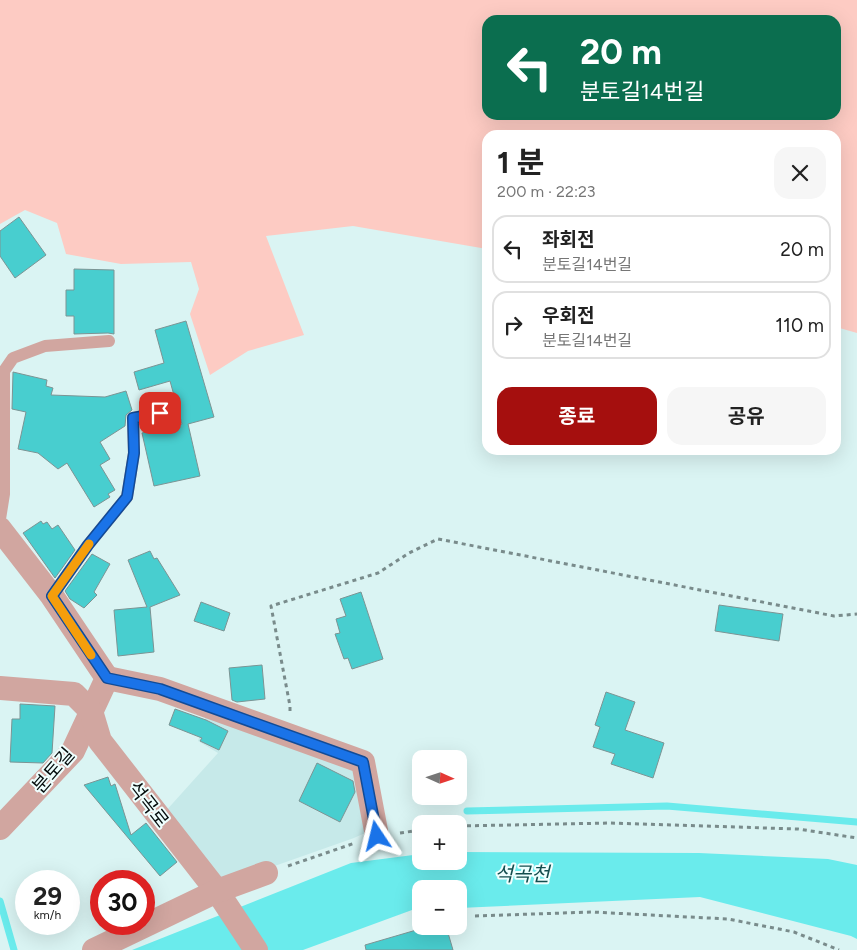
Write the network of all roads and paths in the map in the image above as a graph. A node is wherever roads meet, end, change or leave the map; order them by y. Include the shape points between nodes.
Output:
1 (109, 341) dead end
2 (2, 370) edge
3 (160, 413) dead end
4 (0, 519) edge
5 (0, 529) edge
6 (52, 596) junction
7 (857, 614) edge
8 (107, 678) junction
9 (0, 688) edge
10 (91, 710) junction
11 (288, 735) junction
12 (467, 826) edge
13 (0, 828) edge
14 (412, 831) edge
15 (377, 836) junction
16 (857, 838) edge
17 (266, 873) joint
18 (223, 900) junction
19 (475, 916) dead end
20 (94, 950) edge
21 (256, 950) edge
22 (839, 950) edge

1 - 2 lane via 45,346 13,358
2 - 4 lane via 4,494
3 - 6 lane via 133,418 134,453 127,497
5 - 6 street
6 - 8 street
7 - 11 path via 834,616 438,539 409,552 378,573 271,606 290,706
8 - 10 street, 분토길
8 - 11 street via 160,689
9 - 10 street via 74,694
10 - 13 street, 분토길 via 73,751
10 - 18 street, 석곡로 via 100,741
11 - 15 street via 363,762
12 - 16 path via 610,823 798,829
14 - 15 path
15 - 17 path
17 - 18 street
18 - 20 street
18 - 21 street, 석곡로
19 - 22 path via 592,912 728,919 794,932

